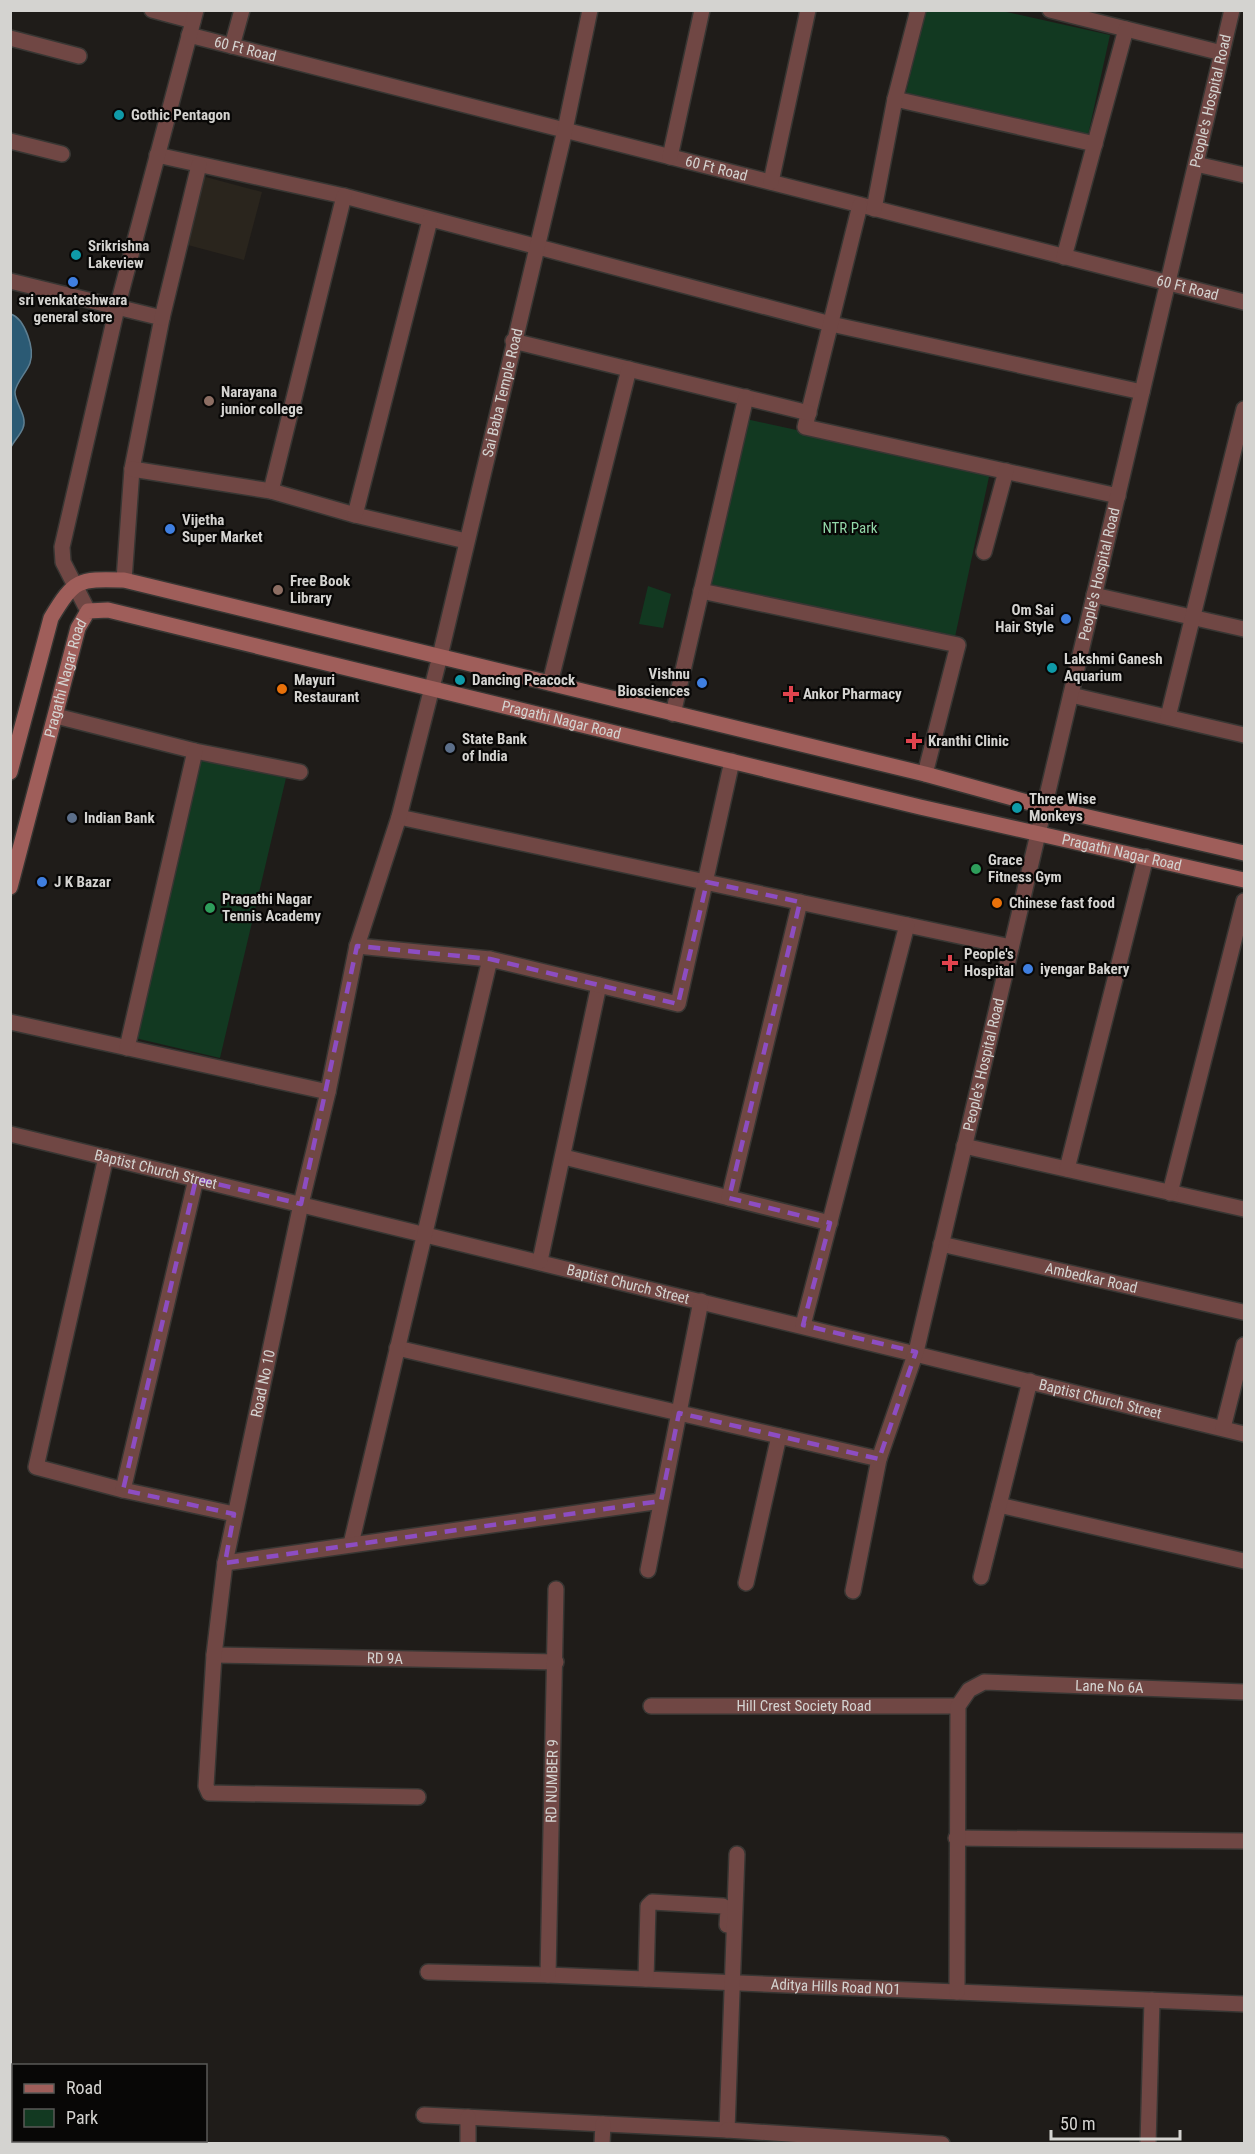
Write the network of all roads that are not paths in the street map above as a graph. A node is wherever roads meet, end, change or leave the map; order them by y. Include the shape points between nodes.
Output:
1 (152, 10) edge
2 (242, 10) edge
3 (590, 10) edge
4 (702, 10) edge
5 (808, 10) edge
6 (918, 10) edge
7 (1050, 10) edge
8 (1232, 10) edge
9 (175, 13) edge
10 (192, 22) edge
11 (1126, 29) junction
12 (10, 39) edge
13 (232, 46) junction
14 (1222, 53) junction
15 (79, 56) dead end
16 (895, 99) junction
17 (565, 130) junction
18 (10, 141) edge
19 (1095, 144) junction
20 (62, 154) dead end
21 (157, 155) junction
22 (670, 157) junction
23 (1196, 164) junction
24 (200, 165) junction
25 (1245, 175) edge
26 (771, 182) junction
27 (344, 196) junction
28 (867, 207) junction
29 (430, 220) junction
30 (535, 248) junction
31 (1064, 257) junction
32 (10, 281) edge
33 (1168, 283) junction
34 (1245, 302) edge
35 (117, 308) junction
36 (162, 318) junction
37 (831, 324) junction
38 (513, 341) junction
39 (629, 369) junction
40 (1142, 392) junction
41 (746, 397) junction
42 (1245, 409) edge
43 (809, 413) junction
44 (132, 469) junction
45 (1006, 471) junction
46 (271, 491) junction
47 (1118, 496) junction
48 (355, 515) junction
49 (466, 541) junction
50 (984, 552) dead end
51 (124, 580) junction
52 (75, 585) junction
53 (701, 591) junction
54 (1094, 595) junction
55 (88, 611) junction
56 (1193, 617) junction
57 (1245, 629) edge
58 (440, 656) junction
59 (550, 683) junction
60 (432, 687) junction
61 (1071, 695) junction
62 (673, 714) junction
63 (56, 716) junction
64 (1168, 717) junction
65 (1245, 735) edge
66 (195, 751) junction
67 (732, 761) junction
68 (10, 772) edge
69 (300, 772) dead end
70 (925, 774) junction
71 (1044, 807) junction
72 (399, 817) junction
73 (1038, 832) junction
74 (15, 851) edge
75 (1245, 853) edge
76 (1146, 857) junction
77 (1245, 880) edge
78 (706, 882) junction
79 (11, 889) edge
80 (1245, 901) edge
81 (800, 902) junction
82 (907, 925) junction
83 (357, 946) junction
84 (1011, 947) junction
85 (490, 959) junction
86 (599, 985) junction
87 (10, 1022) edge
88 (127, 1048) junction
89 (328, 1092) junction
90 (10, 1134) edge
91 (964, 1146) junction
92 (106, 1157) junction
93 (564, 1157) junction
94 (1067, 1169) junction
95 (196, 1179) junction
96 (1170, 1192) junction
97 (729, 1198) junction
98 (300, 1204) junction
99 (1245, 1209) edge
100 (830, 1223) junction
101 (424, 1234) junction
102 (941, 1244) junction
103 (540, 1261) junction
104 (701, 1301) junction
105 (1244, 1311) edge
106 (803, 1325) junction
107 (1245, 1345) edge
108 (397, 1348) junction
109 (916, 1352) junction
110 (1030, 1380) junction
111 (679, 1413) junction
112 (1223, 1428) junction
113 (1245, 1434) edge
114 (778, 1436) junction
115 (879, 1459) junction
116 (123, 1490) junction
117 (662, 1501) junction
118 (999, 1505) junction
119 (234, 1514) junction
120 (351, 1544) junction
121 (1245, 1561) edge
122 (225, 1563) junction
123 (648, 1570) dead end
124 (981, 1577) dead end
125 (746, 1583) dead end
126 (556, 1589) dead end
127 (853, 1591) dead end
128 (214, 1655) junction
129 (556, 1662) junction
130 (1245, 1692) edge
131 (651, 1706) dead end
132 (958, 1706) junction
133 (418, 1797) dead end
134 (956, 1838) junction
135 (1245, 1841) edge
136 (737, 1854) dead end
137 (428, 1972) dead end
138 (548, 1975) junction
139 (646, 1979) junction
140 (729, 1982) junction
141 (957, 1992) junction
142 (1152, 2000) junction
143 (1245, 2004) edge
144 (424, 2115) dead end
145 (468, 2117) junction
146 (603, 2124) junction
147 (727, 2130) junction
148 (468, 2144) edge
149 (602, 2144) edge
150 (942, 2144) edge
151 (1148, 2144) edge

1 - 9 street, 60 Ft Road
2 - 13 street
3 - 17 street, Sai Baba Temple Road
4 - 22 street
5 - 26 street
6 - 16 street
7 - 11 street
8 - 14 street, People's Hospital Road
9 - 10 street, 60 Ft Road
10 - 13 street, 60 Ft Road
10 - 21 street
11 - 14 street
11 - 19 street
12 - 15 street
13 - 17 street, 60 Ft Road
14 - 23 street, People's Hospital Road
16 - 19 street
16 - 28 street
17 - 22 street, 60 Ft Road
17 - 30 street, Sai Baba Temple Road
18 - 20 street
19 - 31 street
21 - 24 street
21 - 35 street
22 - 26 street, 60 Ft Road
23 - 25 street
23 - 33 street, People's Hospital Road
24 - 27 street
24 - 36 street
26 - 28 street, 60 Ft Road
27 - 29 street
27 - 46 street
28 - 31 street, 60 Ft Road
28 - 37 street
29 - 30 street
29 - 48 street
30 - 37 street
30 - 38 street, Sai Baba Temple Road
31 - 33 street, 60 Ft Road
32 - 35 street
33 - 34 street, 60 Ft Road
33 - 40 street, People's Hospital Road
35 - 36 street
35 - 52 street via 62,547 63,562
36 - 44 street
37 - 40 street
37 - 43 street
38 - 39 street
38 - 49 street, Sai Baba Temple Road
39 - 41 street
39 - 59 street
40 - 47 street, People's Hospital Road
41 - 43 street
41 - 53 street
42 - 56 street
43 - 45 street via 805,427
44 - 46 street
44 - 51 street
45 - 47 street
45 - 50 street
46 - 48 street
47 - 54 street, People's Hospital Road
48 - 49 street
49 - 58 street, Sai Baba Temple Road
51 - 52 main road, Pragathi Nagar Road via 87,579
51 - 58 main road, Pragathi Nagar Road
52 - 55 street
52 - 68 main road, Pragathi Nagar Road via 51,618
53 - 62 street
53 - 70 street via 958,645
54 - 56 street
54 - 61 street, People's Hospital Road
55 - 60 main road, Pragathi Nagar Road via 108,610
55 - 63 main road, Pragathi Nagar Road via 78,628
56 - 57 street
56 - 64 street
58 - 59 main road, Pragathi Nagar Road
58 - 60 street, Sai Baba Temple Road
59 - 62 main road, Pragathi Nagar Road
60 - 67 main road, Pragathi Nagar Road
60 - 72 street, Sai Baba Temple Road
61 - 64 street
61 - 71 street, People's Hospital Road
62 - 70 main road, Pragathi Nagar Road
63 - 66 street
63 - 74 main road, Pragathi Nagar Road
64 - 65 street
66 - 69 street
66 - 88 street
67 - 73 main road, Pragathi Nagar Road
67 - 78 street
70 - 71 main road, Pragathi Nagar Road
71 - 73 street, People's Hospital Road
71 - 75 main road, Pragathi Nagar Road
72 - 78 street
72 - 83 street, Sai Baba Temple Road
73 - 76 main road, Pragathi Nagar Road
73 - 84 street, People's Hospital Road
74 - 79 main road, Pragathi Nagar Road
76 - 77 main road, Pragathi Nagar Road
76 - 94 street
78 - 81 street
78 - 86 street via 678,1004
80 - 96 street
81 - 82 street
81 - 97 street
82 - 84 street
82 - 100 street
83 - 85 street
83 - 89 street, Road No 10
84 - 91 street, People's Hospital Road
85 - 86 street
85 - 101 street
86 - 93 street
87 - 88 street
88 - 89 street
89 - 98 street, Road No 10
90 - 92 street, Baptist Church Street
91 - 94 street
91 - 102 street, People's Hospital Road
92 - 95 street, Baptist Church Street
92 - 116 street via 35,1463 40,1470
93 - 97 street
93 - 103 street
94 - 96 street
95 - 98 street, Baptist Church Street
95 - 116 street
96 - 99 street
97 - 100 street
98 - 101 street, Baptist Church Street
98 - 119 street, Road No 10
100 - 106 street
101 - 103 street, Baptist Church Street
101 - 108 street
102 - 105 street, Ambedkar Road
102 - 109 street, People's Hospital Road
103 - 104 street, Baptist Church Street
104 - 106 street, Baptist Church Street
104 - 111 street
106 - 109 street, Baptist Church Street
107 - 112 street
108 - 111 street
108 - 120 street
109 - 110 street, Baptist Church Street
109 - 115 street, People's Hospital Road
110 - 112 street, Baptist Church Street
110 - 118 street
111 - 114 street
111 - 117 street
112 - 113 street, Baptist Church Street
114 - 115 street
114 - 125 street
115 - 127 street, People's Hospital Road
116 - 119 street
117 - 120 street
117 - 123 street
118 - 121 street
118 - 124 street
119 - 122 street, Road No 10
120 - 122 street
122 - 128 street, Road No 10
126 - 129 street, RD NUMBER 9
128 - 129 street, RD 9A
128 - 133 street, Road No 10 via 206,1786 209,1793
129 - 138 street, RD NUMBER 9
130 - 132 street, Lane No 6A via 984,1682 976,1685
131 - 132 street, Hill Crest Society Road
132 - 134 street
134 - 135 street
134 - 141 street
136 - 140 street
137 - 138 street, Aditya Hills Road NO1
138 - 139 street, Aditya Hills Road NO1
139 - 140 street, Aditya Hills Road NO1
139 - 140 street via 648,1906 652,1902 723,1906 728,1910
140 - 141 street, Aditya Hills Road NO1
140 - 147 street
141 - 142 street, Aditya Hills Road NO1
142 - 143 street, Aditya Hills Road NO1
142 - 151 street
144 - 145 street
145 - 146 street
145 - 148 street
146 - 147 street
146 - 149 street
147 - 150 street

